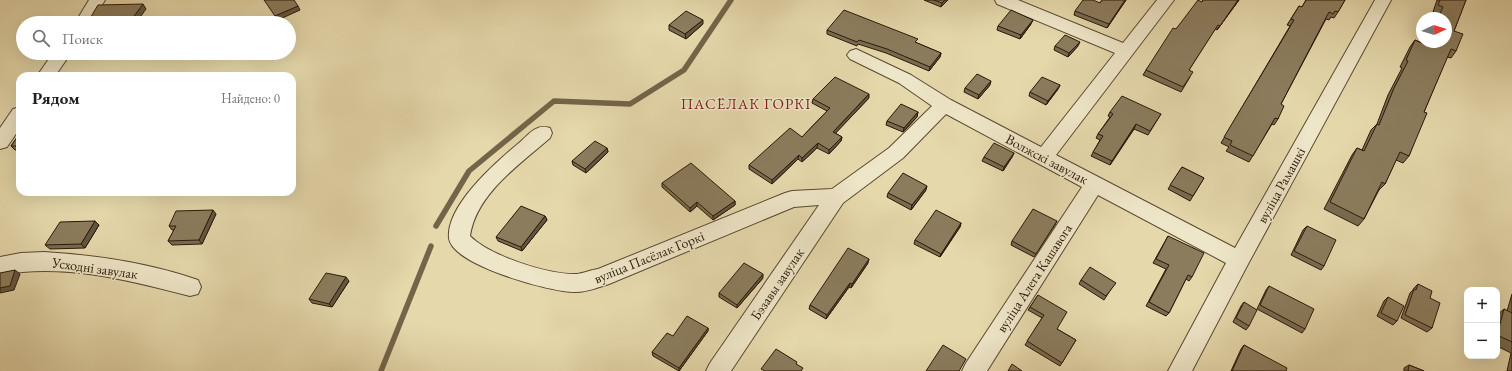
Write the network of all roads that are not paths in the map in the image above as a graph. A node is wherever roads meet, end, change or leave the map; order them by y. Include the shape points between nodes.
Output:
1 (98, 0) edge
2 (1002, 0) edge
3 (1166, 0) edge
4 (1383, 0) edge
5 (88, 16) edge
6 (1126, 51) junction
7 (856, 55) dead end
8 (57, 60) edge
9 (49, 72) edge
10 (944, 105) junction
11 (16, 120) edge
12 (542, 133) dead end
13 (0, 142) edge
14 (1044, 156) junction
15 (1094, 184) junction
16 (836, 197) junction
17 (1239, 260) junction
18 (0, 266) edge
19 (190, 286) dead end
20 (718, 371) edge
21 (974, 371) edge
22 (1180, 371) edge

1 - 5 street
2 - 6 street
3 - 6 street
4 - 17 street, вуліца Рамашкі
6 - 14 street
7 - 10 street, Волжскі завулак via 905,79
8 - 9 street
10 - 14 street, Волжскі завулак
10 - 16 street, Бэзавы завулак via 896,153
11 - 13 street
12 - 16 street, вуліца Пасёлак Горкі via 493,178 471,204 459,239 468,248 504,266 556,280 577,283 601,277 792,199
14 - 15 street, Волжскі завулак
15 - 17 street, Волжскі завулак
15 - 21 street, вуліца Алега Кашавога
16 - 20 street, Бэзавы завулак
17 - 22 street, вуліца Рамашкі
18 - 19 street, Усходні завулак via 32,260 74,264

